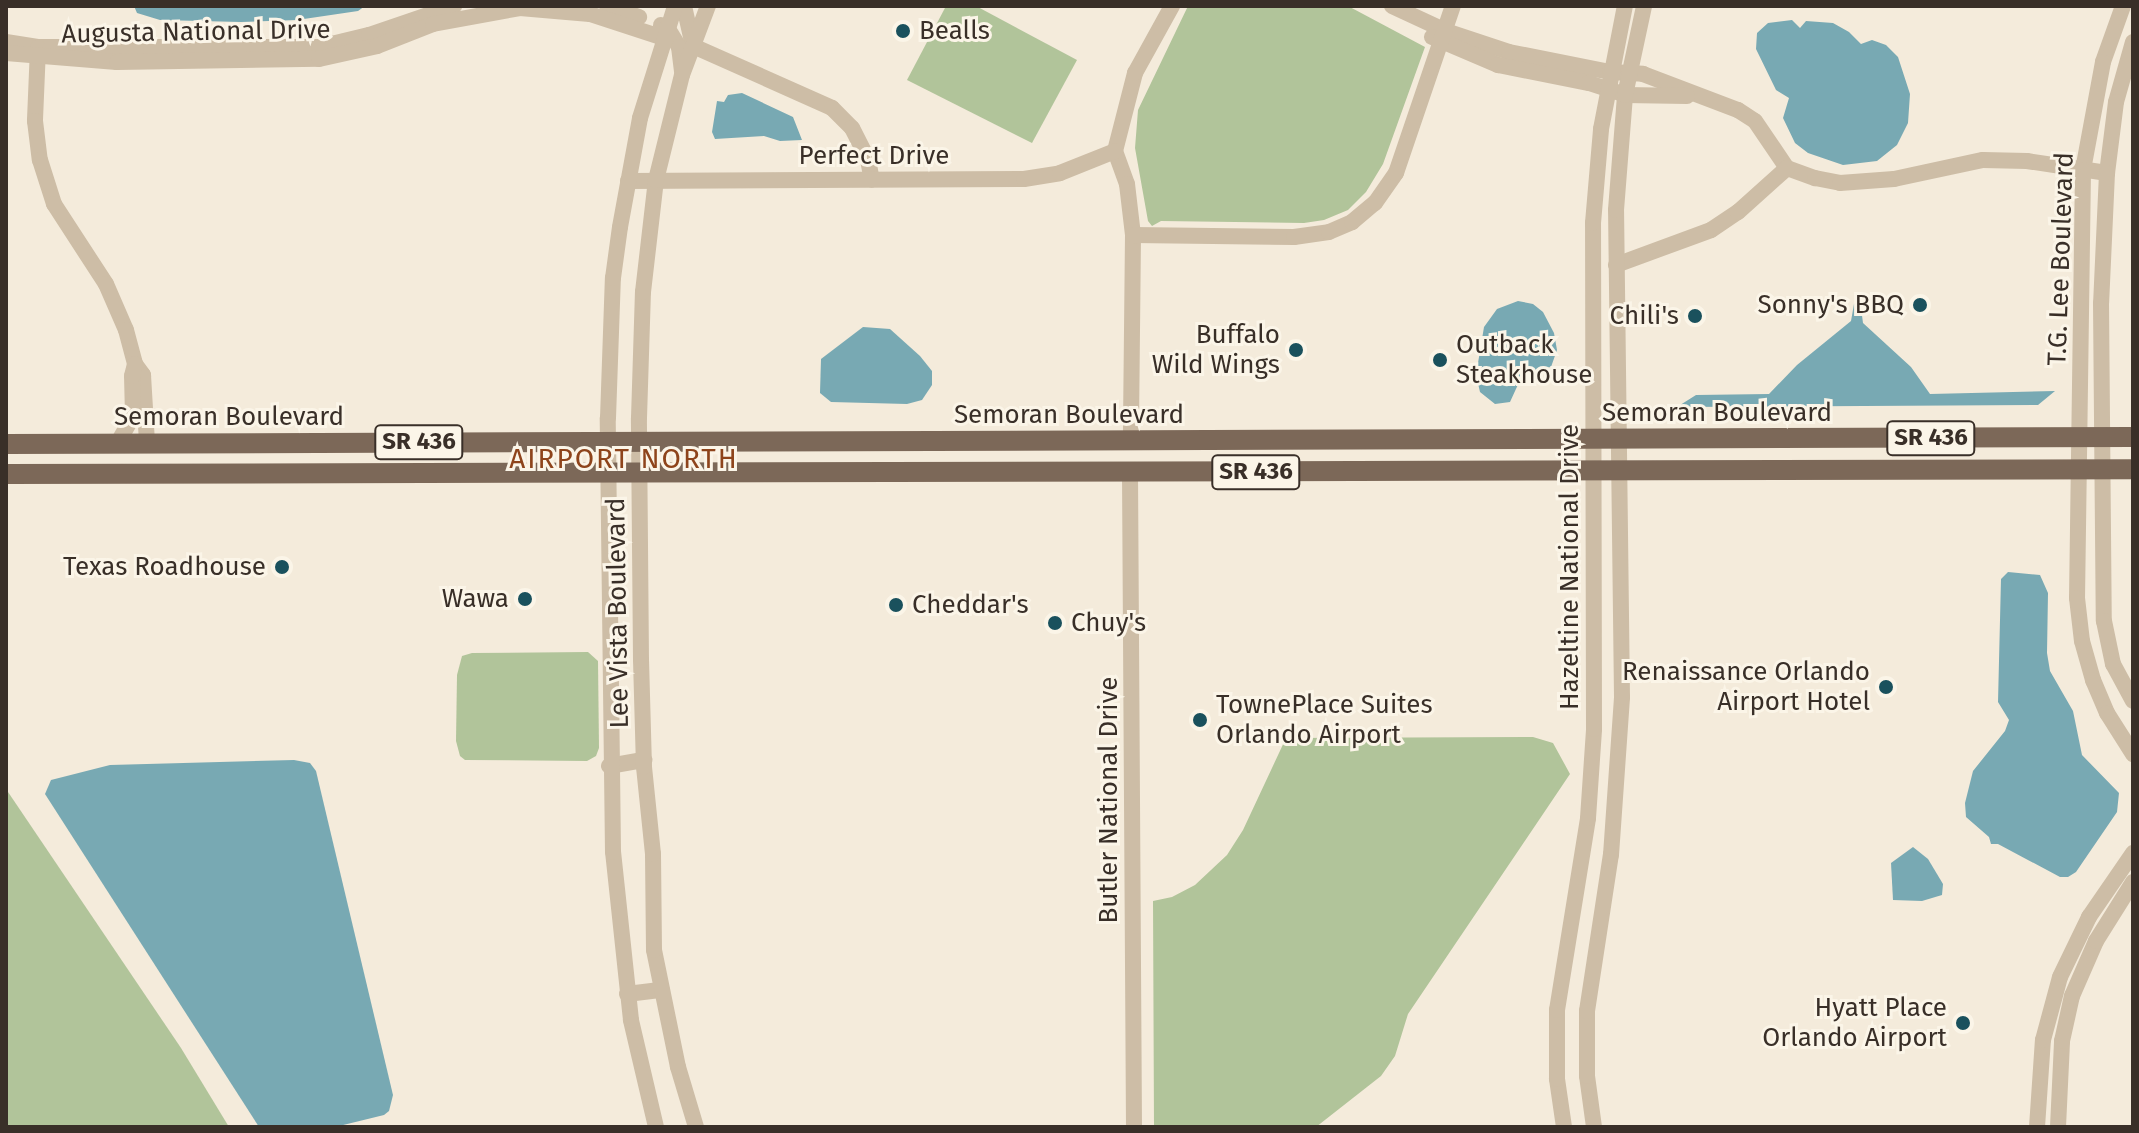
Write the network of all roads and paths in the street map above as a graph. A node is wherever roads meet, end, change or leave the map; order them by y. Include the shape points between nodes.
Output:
1 (454, 6) edge
2 (607, 6) edge
3 (675, 6) edge
4 (684, 6) edge
5 (708, 6) edge
6 (1172, 6) edge
7 (1374, 6) edge
8 (1392, 6) edge
9 (1453, 6) edge
10 (1625, 6) edge
11 (1644, 6) edge
12 (2123, 6) edge
13 (665, 32) junction
14 (1443, 37) junction
15 (6, 42) edge
16 (2133, 42) edge
17 (693, 46) junction
18 (37, 52) junction
19 (6, 53) edge
20 (1610, 72) junction
21 (1629, 73) junction
22 (682, 75) junction
23 (1607, 89) junction
24 (1625, 95) junction
25 (1698, 96) junction
26 (1115, 151) junction
27 (1787, 168) junction
28 (2083, 170) junction
29 (2107, 173) junction
30 (656, 180) junction
31 (872, 180) junction
32 (628, 181) junction
33 (1133, 235) junction
34 (1616, 265) junction
35 (135, 364) junction
36 (2092, 437) junction
37 (2133, 437) edge
38 (1593, 439) junction
39 (1617, 439) junction
40 (1131, 441) junction
41 (1182, 441) junction
42 (609, 442) junction
43 (639, 442) junction
44 (147, 443) junction
45 (199, 443) junction
46 (6, 444) edge
47 (117, 444) junction
48 (2077, 469) junction
49 (2101, 469) junction
50 (2133, 469) edge
51 (1620, 470) junction
52 (1594, 471) junction
53 (1078, 473) junction
54 (1130, 473) junction
55 (6, 474) edge
56 (29, 474) junction
57 (132, 474) junction
58 (609, 474) junction
59 (641, 474) junction
60 (2133, 701) edge
61 (2133, 754) edge
62 (644, 760) junction
63 (609, 766) junction
64 (2133, 853) edge
65 (2133, 882) edge
66 (662, 990) junction
67 (627, 994) junction
68 (656, 1127) edge
69 (696, 1127) edge
70 (1134, 1127) edge
71 (1564, 1127) edge
72 (1594, 1127) edge
73 (2037, 1127) edge
74 (2058, 1127) edge

1 - 18 street, Augusta National Drive via 319,47
2 - 13 street
3 - 13 street, Lee Vista Boulevard
4 - 17 street
5 - 17 street, Lee Vista Boulevard
6 - 26 street via 1135,73
7 - 14 street
8 - 14 street
9 - 14 street
10 - 20 street, Hazeltine National Drive
11 - 21 street, Hazeltine National Drive
12 - 28 street, T.G. Lee Boulevard via 2103,62
13 - 18 street, Augusta National Drive via 590,14 520,8 433,24 377,46 319,59 117,62
13 - 22 street via 679,47
13 - 32 street, Lee Vista Boulevard
14 - 20 street
14 - 23 street via 1498,65
14 - 33 street via 1396,173 1375,203 1352,222 1294,237
15 - 18 street, Augusta National Drive
16 - 29 street, T.G. Lee Boulevard via 2116,102
17 - 22 street, Lee Vista Boulevard
17 - 31 street via 832,108 852,128
18 - 19 street, Augusta National Drive
18 - 35 street via 40,160 54,204 106,284
20 - 21 street
20 - 23 street, Hazeltine National Drive
21 - 24 street, Hazeltine National Drive
21 - 25 street
22 - 30 street, Lee Vista Boulevard
23 - 24 street
23 - 38 street, Hazeltine National Drive via 1593,223
24 - 25 street
24 - 34 street, Hazeltine National Drive
25 - 27 street via 1755,121
26 - 31 street, Perfect Drive via 1060,173 1024,179
26 - 33 street via 1127,184
27 - 28 street via 1840,183 1894,179 1983,160
27 - 34 street via 1711,230
28 - 29 street
28 - 36 street, T.G. Lee Boulevard
29 - 36 street, T.G. Lee Boulevard
30 - 31 street, Perfect Drive
30 - 32 street, Perfect Drive
30 - 43 street, Lee Vista Boulevard via 643,292
32 - 42 street, Lee Vista Boulevard via 613,278
33 - 40 street
34 - 39 street, Hazeltine National Drive
35 - 44 street via 143,375
35 - 47 street via 133,416
36 - 37 main road, Semoran Boulevard / SR 436
36 - 39 main road, Semoran Boulevard / SR 436
36 - 48 street, T.G. Lee Boulevard
36 - 49 street, T.G. Lee Boulevard
38 - 39 main road, Semoran Boulevard / SR 436
38 - 41 main road, Semoran Boulevard / SR 436
38 - 52 street, Hazeltine National Drive
39 - 51 street, Hazeltine National Drive
40 - 41 main road, Semoran Boulevard / SR 436
40 - 43 main road, Semoran Boulevard / SR 436
40 - 53 main road via 1113,457
41 - 54 main road
42 - 43 main road, Semoran Boulevard / SR 436
42 - 45 main road, Semoran Boulevard / SR 436
42 - 58 street, Lee Vista Boulevard
43 - 59 street, Lee Vista Boulevard
44 - 45 main road, Semoran Boulevard / SR 436
44 - 47 main road, Semoran Boulevard / SR 436
44 - 56 main road via 107,461
45 - 57 main road via 151,458
46 - 47 main road, Semoran Boulevard / SR 436
48 - 49 main road, SR 436
48 - 51 main road, SR 436
48 - 61 street, T.G. Lee Boulevard via 2082,641 2102,704
49 - 50 main road, SR 436
49 - 60 street, T.G. Lee Boulevard via 2104,621 2113,664
51 - 52 main road, SR 436
51 - 72 street, Hazeltine National Drive via 1622,697 1617,793 1587,1011
52 - 54 main road, SR 436
52 - 71 street, Hazeltine National Drive via 1592,775 1557,1010 1557,1079
53 - 54 main road, SR 436
53 - 59 main road, SR 436
54 - 70 street, Butler National Drive
55 - 56 main road, SR 436
56 - 57 main road, SR 436
57 - 58 main road, SR 436
58 - 59 main road, SR 436
58 - 63 street, Lee Vista Boulevard
59 - 62 street, Lee Vista Boulevard
62 - 63 street
62 - 66 street, Lee Vista Boulevard via 653,854 654,950
63 - 67 street, Lee Vista Boulevard
64 - 73 street via 2084,924 2060,977 2041,1053
65 - 74 street via 2092,948 2072,996 2062,1041
66 - 67 street
66 - 69 street, Lee Vista Boulevard
67 - 68 street, Lee Vista Boulevard

